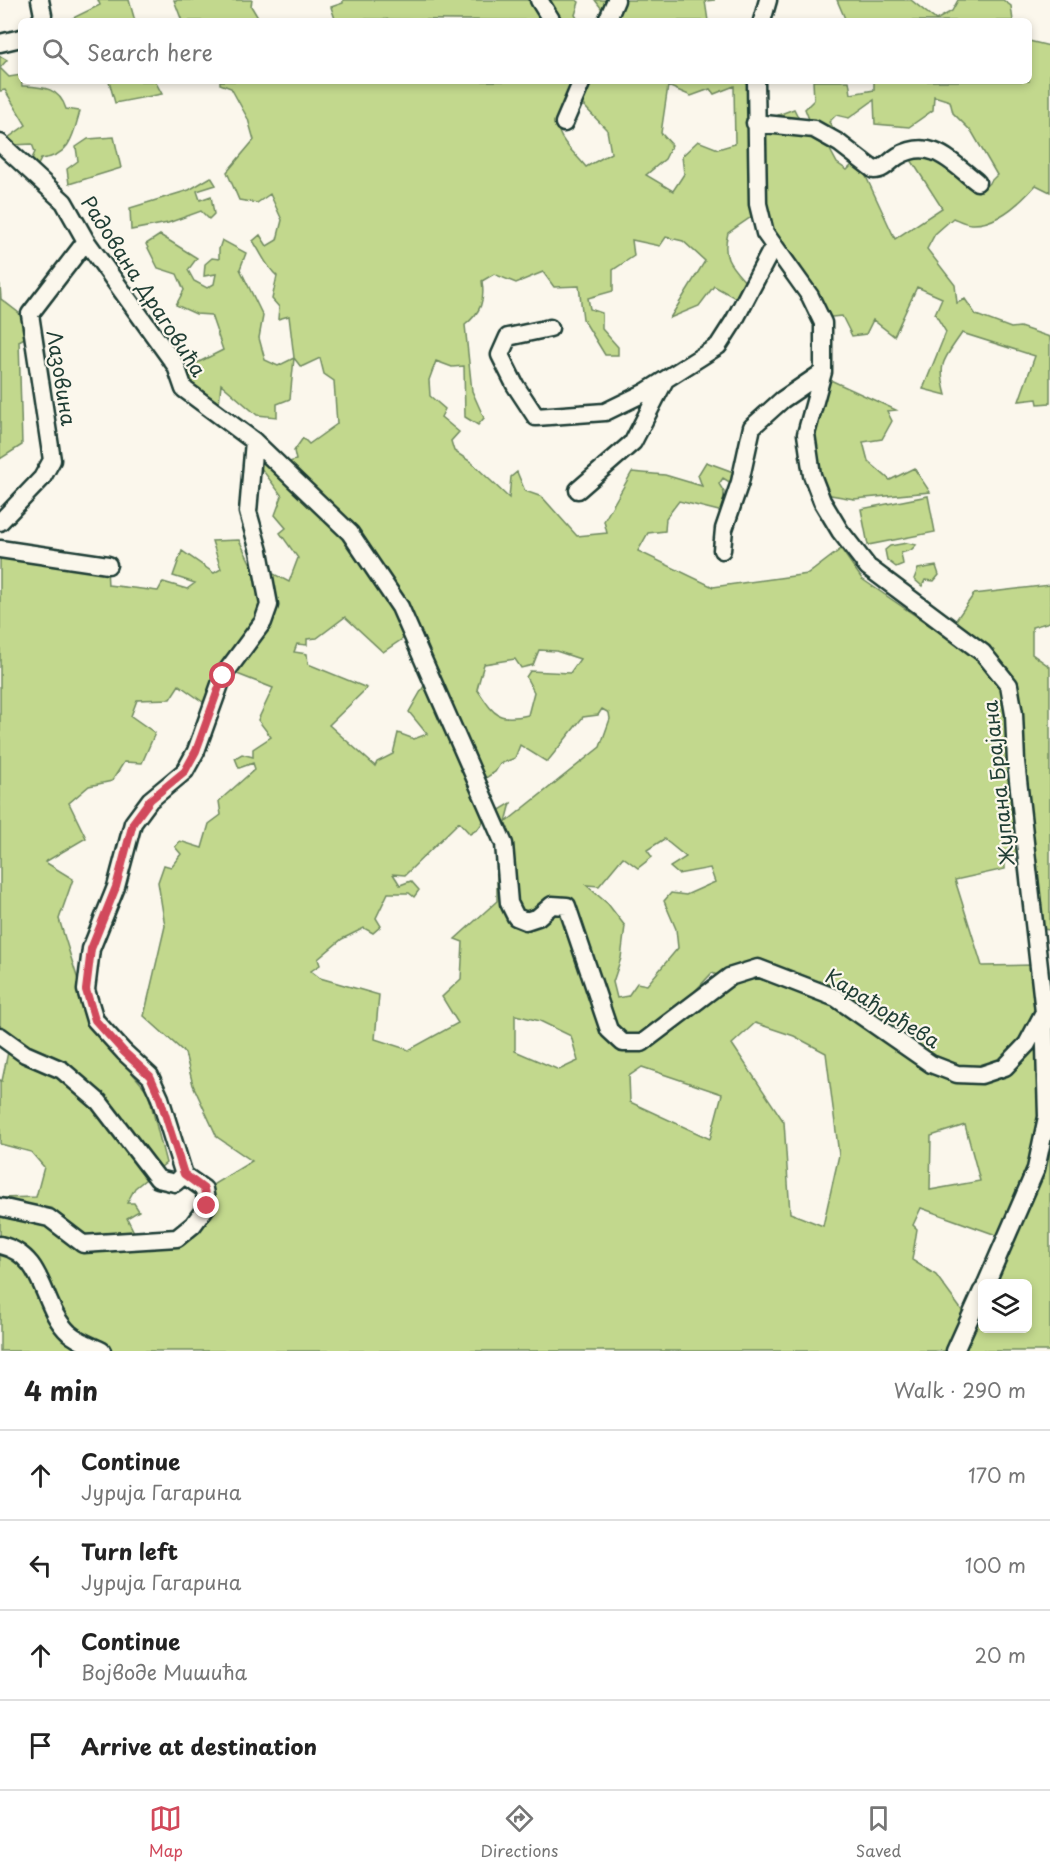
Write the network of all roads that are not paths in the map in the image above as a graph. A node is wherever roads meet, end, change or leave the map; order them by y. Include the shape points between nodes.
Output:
1 (40, 0) edge
2 (539, 0) edge
3 (616, 0) edge
4 (768, 0) edge
5 (42, 18) edge
6 (550, 18) edge
7 (609, 18) edge
8 (763, 18) edge
9 (18, 39) edge
10 (0, 44) edge
11 (581, 84) edge
12 (756, 84) edge
13 (564, 123) dead end
14 (755, 123) junction
15 (0, 143) edge
16 (976, 182) dead end
17 (86, 240) junction
18 (773, 247) junction
19 (550, 328) dead end
20 (822, 372) junction
21 (665, 380) junction
22 (254, 441) junction
23 (578, 490) dead end
24 (0, 522) edge
25 (0, 549) edge
26 (722, 550) dead end
27 (108, 565) dead end
28 (457, 740) joint
29 (1044, 1012) junction
30 (0, 1036) edge
31 (184, 1174) junction
32 (0, 1207) edge
33 (0, 1245) edge
34 (988, 1279) edge
35 (978, 1300) edge
36 (102, 1351) edge
37 (955, 1351) edge

1 - 5 street
2 - 6 street
3 - 7 street
4 - 8 street
9 - 10 street
11 - 13 street
12 - 14 street, Жупана Брајана
14 - 16 street via 814,129 874,170 903,154 926,148 940,153
14 - 18 street, Жупана Брајана via 758,204
15 - 17 street, Радована Драговића via 64,202
17 - 22 street, Радована Драговића via 176,366 184,390
17 - 24 street, Лазовина via 30,314 52,460 42,478
18 - 20 street, Жупана Брајана via 810,296 823,323
18 - 21 street via 717,346
19 - 21 street via 508,337 501,355 536,417 604,412
20 - 26 street via 752,427
20 - 29 street, Жупана Брајана via 806,434 808,456 822,501 856,554 877,575 983,653 1009,685
21 - 23 street via 633,442
22 - 28 street, Радована Драговића via 350,532 400,606
22 - 31 street via 248,512 260,551 269,605 263,622 223,676 185,771 150,800 133,823 116,887 91,949 86,990 95,1020 150,1076
25 - 27 street
28 - 29 street, Карађорђева via 504,844 509,903 516,917 526,921 552,905 567,906 609,1030 623,1043 642,1043 729,976 758,968 836,998 931,1064 957,1074 981,1075 1005,1067 1027,1044
29 - 34 street, Жупана Брајана via 1047,1117 1036,1169
30 - 31 street via 25,1054 62,1070 99,1102 158,1179 175,1183
31 - 32 street via 204,1189 207,1206 177,1238 83,1244 49,1218
33 - 36 street via 26,1258 36,1269 57,1317 70,1334
35 - 37 street

